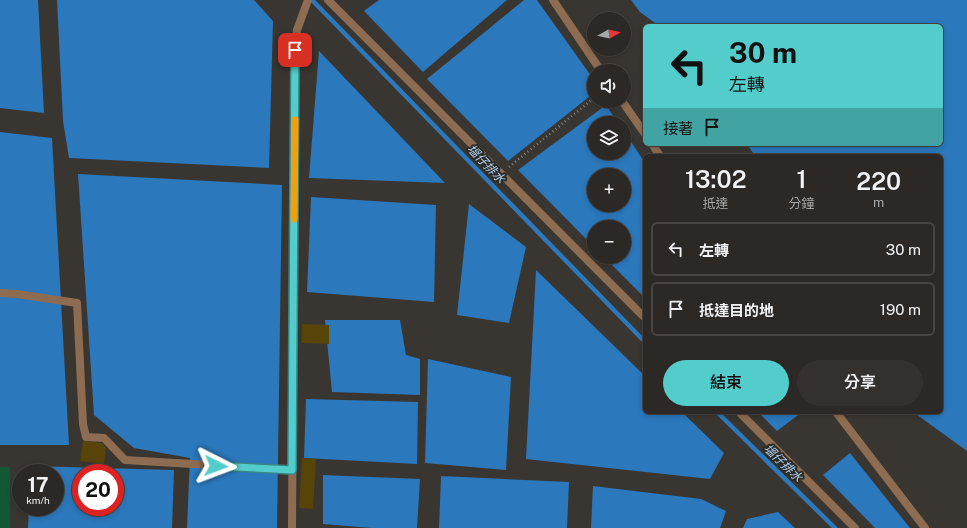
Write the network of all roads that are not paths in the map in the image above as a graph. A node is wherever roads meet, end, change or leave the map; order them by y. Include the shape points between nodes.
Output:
1 (308, 0) edge
2 (328, 0) edge
3 (553, 0) edge
4 (597, 64) edge
5 (627, 108) edge
6 (643, 131) edge
7 (0, 293) edge
8 (643, 316) edge
9 (741, 414) edge
10 (838, 414) edge
11 (292, 470) junction
12 (292, 528) edge
13 (855, 528) edge
14 (925, 528) edge

1 - 11 street via 296,30 295,50
2 - 8 street
3 - 4 street
5 - 6 street
7 - 11 street via 77,303 83,424 86,437 104,438 125,460
9 - 13 street
10 - 14 street
11 - 12 street

